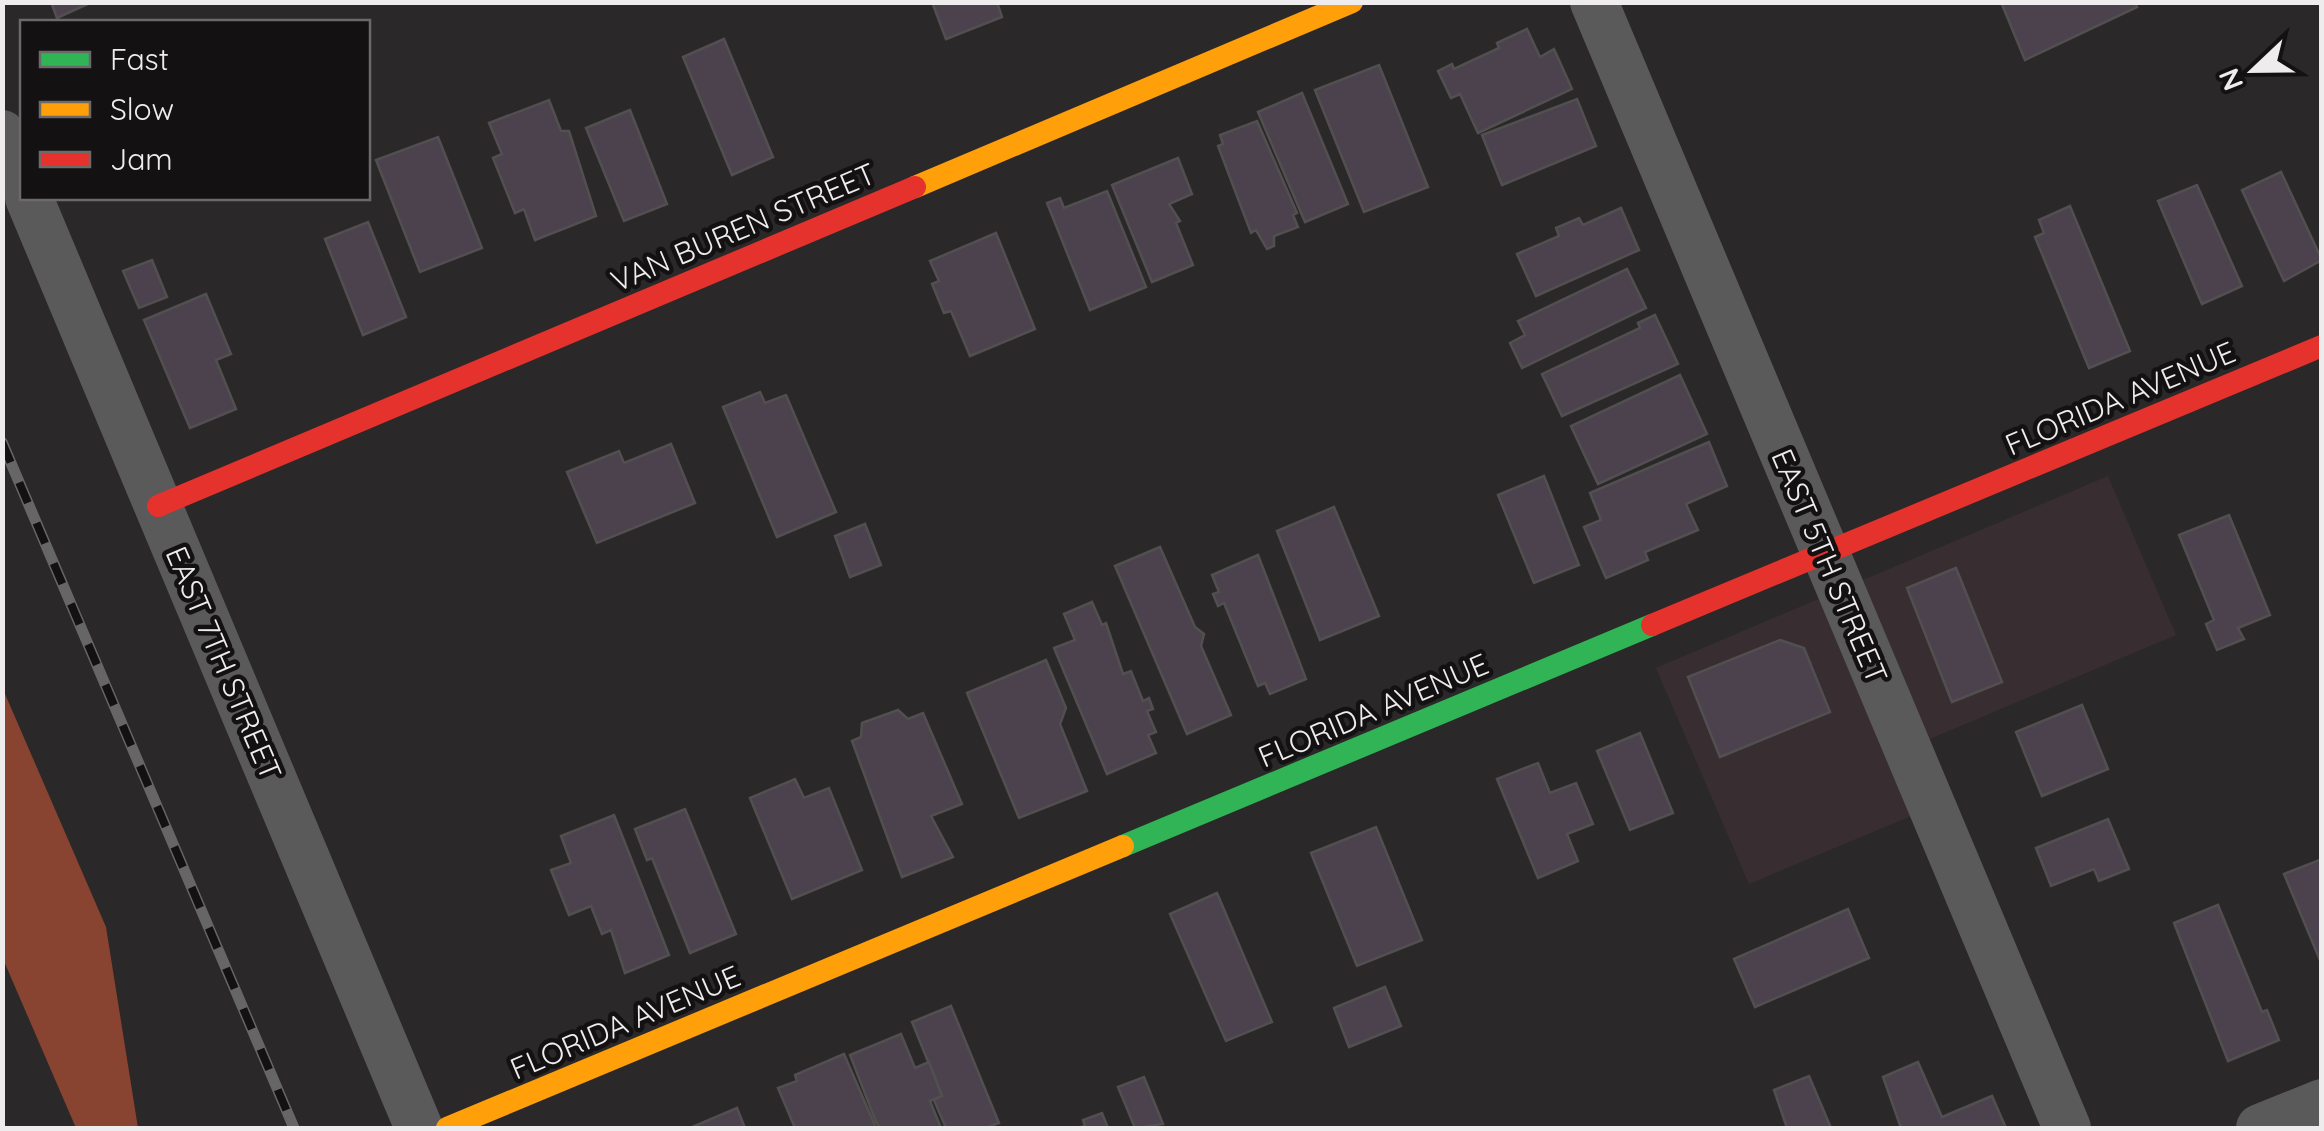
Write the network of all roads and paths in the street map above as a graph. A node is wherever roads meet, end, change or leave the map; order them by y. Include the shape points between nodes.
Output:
1 (1352, 2) edge
2 (1594, 2) edge
3 (2, 134) edge
4 (20, 177) edge
5 (30, 200) edge
6 (2322, 346) edge
7 (158, 506) junction
8 (1825, 555) junction
9 (2322, 1103) edge
10 (419, 1128) edge
11 (447, 1128) edge
12 (2067, 1128) edge
13 (2260, 1128) edge

1 - 7 street, VAN BUREN STREET
2 - 8 street, EAST 5TH STREET
3 - 4 street
5 - 7 street, EAST 7TH STREET
6 - 8 street, FLORIDA AVENUE
7 - 10 street, EAST 7TH STREET
8 - 11 street, FLORIDA AVENUE
8 - 12 street, EAST 5TH STREET
9 - 13 street

